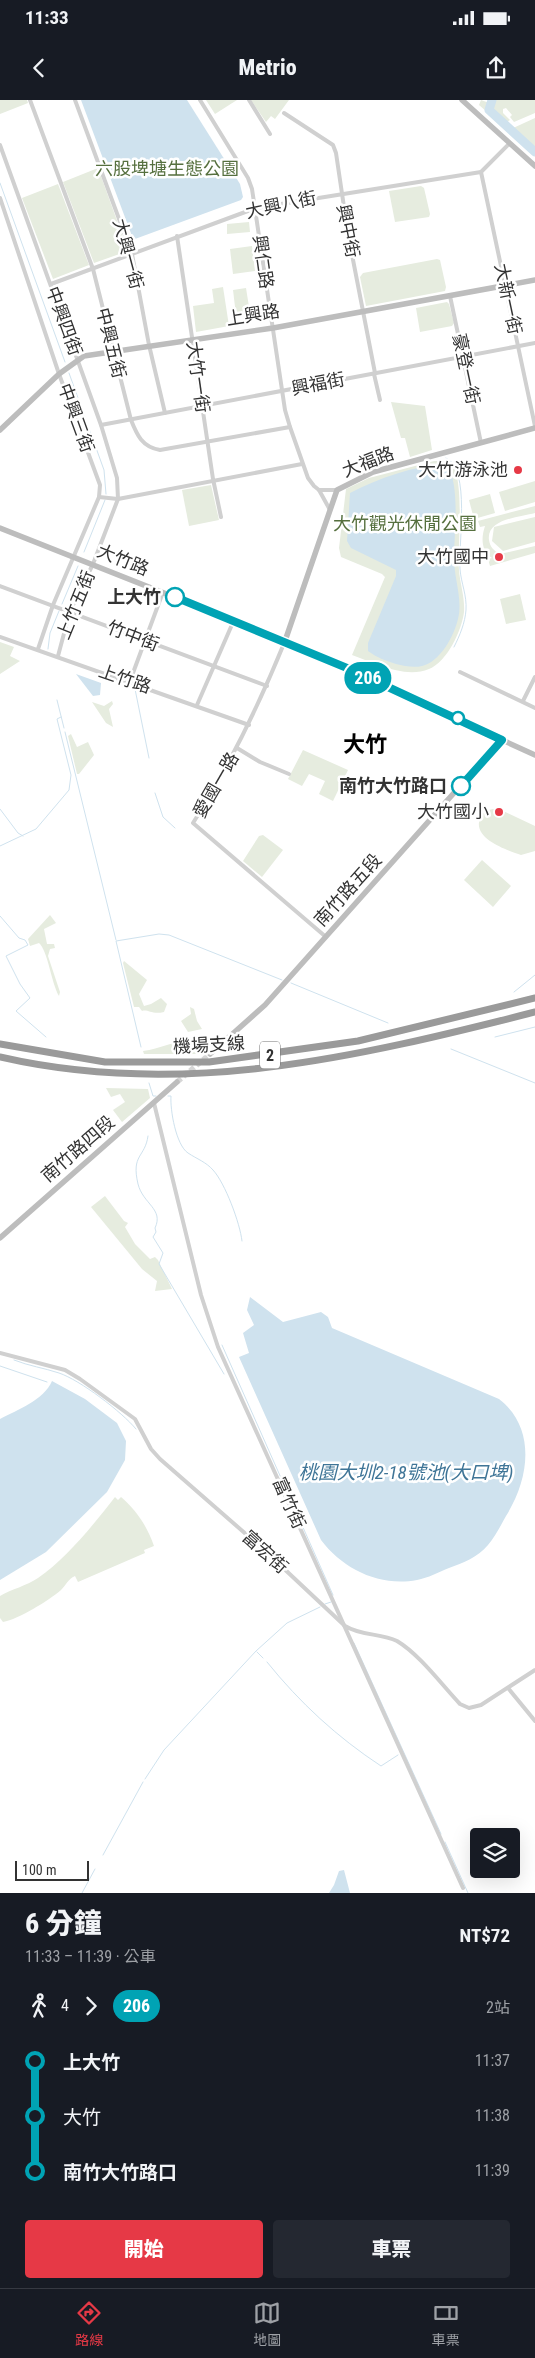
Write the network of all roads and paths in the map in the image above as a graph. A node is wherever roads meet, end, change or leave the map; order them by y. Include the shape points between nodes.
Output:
1 (30, 100) edge
2 (75, 100) edge
3 (200, 100) edge
4 (249, 100) edge
5 (462, 100) edge
6 (284, 113) dead end
7 (270, 134) dead end
8 (509, 144) junction
9 (0, 146) edge
10 (535, 166) edge
11 (481, 172) junction
12 (341, 194) junction
13 (0, 198) edge
14 (256, 208) junction
15 (177, 236) junction
16 (132, 254) junction
17 (92, 269) junction
18 (535, 280) edge
19 (51, 284) junction
20 (505, 286) junction
21 (450, 296) junction
22 (362, 312) junction
23 (273, 328) junction
24 (192, 339) junction
25 (535, 343) edge
26 (149, 345) junction
27 (518, 346) junction
28 (113, 351) junction
29 (463, 357) junction
30 (78, 360) junction
31 (60, 374) junction
32 (375, 374) junction
33 (282, 391) junction
34 (380, 400) dead end
35 (202, 406) junction
36 (165, 413) junction
37 (131, 420) junction
38 (102, 425) junction
39 (290, 427) junction
40 (535, 427) edge
41 (0, 430) edge
42 (207, 442) junction
43 (481, 443) junction
44 (302, 464) junction
45 (212, 479) junction
46 (319, 490) junction
47 (337, 490) junction
48 (99, 497) junction
49 (118, 499) junction
50 (331, 512) junction
51 (221, 517) dead end
52 (0, 528) edge
53 (74, 557) junction
54 (93, 564) junction
55 (0, 586) edge
56 (163, 592) junction
57 (53, 605) junction
58 (70, 611) junction
59 (234, 620) junction
60 (0, 637) edge
61 (145, 640) junction
62 (285, 641) junction
63 (38, 649) junction
64 (58, 656) junction
65 (214, 665) junction
66 (460, 672) dead end
67 (535, 677) edge
68 (130, 681) junction
69 (266, 686) junction
70 (523, 701) junction
71 (197, 704) junction
72 (535, 708) edge
73 (249, 725) junction
74 (502, 740) junction
75 (237, 748) junction
76 (535, 755) edge
77 (289, 774) dead end
78 (326, 938) junction
79 (535, 998) edge
80 (535, 1012) edge
81 (0, 1044) edge
82 (210, 1054) tunnel mouth
83 (0, 1057) edge
84 (177, 1082) tunnel mouth
85 (154, 1103) junction
86 (0, 1238) edge
87 (0, 1353) edge
88 (345, 1626) junction
89 (535, 1670) edge
90 (508, 1688) junction
91 (535, 1721) edge
92 (463, 1888) dead end

1 - 17 street, 中興五街
2 - 16 street, 大興一街
3 - 14 street, 興仁路 via 248,178
4 - 7 street
5 - 8 street
6 - 12 street, 興中街 via 333,146
8 - 10 street
8 - 11 street
9 - 19 street, 中興四街
11 - 12 street, 大興八街
11 - 20 street, 大新一街
12 - 14 street, 大興八街
12 - 22 street, 興中街
13 - 31 street, 中興三街
14 - 15 street, 大興八街
14 - 23 street, 興仁路
15 - 16 street, 大興八街
15 - 24 street, 大竹一街
16 - 17 street, 大興八街
16 - 26 street, 大興一街
17 - 19 street, 大興八街
17 - 28 street, 中興五街
18 - 20 street, 上興路
19 - 30 street, 中興四街
20 - 21 street, 上興路
20 - 27 street, 大新一街
21 - 22 street, 上興路
21 - 29 street, 豪登一街
22 - 23 street, 上興路
22 - 32 street, 興中街
23 - 24 street, 上興路
23 - 33 street, 興仁路
24 - 26 street, 上興路
24 - 35 street, 大竹一街
25 - 27 street, 興福街
26 - 28 street, 上興路
26 - 36 street, 大興一街
27 - 29 street, 興福街
27 - 40 street, 大新一街
28 - 30 street, 上興路
28 - 37 street, 中興五街
29 - 32 street, 興福街
29 - 43 street, 豪登一街
30 - 31 street, 上興路
30 - 38 street, 中興四街
31 - 41 street, 上興路
31 - 48 street, 中興三街 via 98,477
32 - 33 street, 興福街
32 - 34 street, 興中街
33 - 35 street, 興福街
33 - 39 street, 興仁路
35 - 36 street, 興福街
35 - 42 street, 大竹一街
36 - 37 street, 興福街
37 - 38 street, 興福街
37 - 42 street, 中興五街 via 139,438 150,449
38 - 49 street, 中興四街 via 117,478
39 - 42 street, 中興五街
39 - 44 street, 興仁路
40 - 43 street, 大福路
42 - 45 street, 大竹一街
43 - 47 street, 大福路 via 373,472
44 - 45 street
44 - 46 street, 興仁路 via 308,478
45 - 49 street
45 - 51 street, 大竹一街
46 - 47 street
46 - 50 street, 興仁路
47 - 50 street, 大福路
48 - 49 street
48 - 53 street
49 - 54 street, 上竹五街
50 - 62 street, 大福路
52 - 53 street, 大竹路
53 - 54 street, 大竹路
53 - 57 street
54 - 56 street, 大竹路
54 - 58 street, 上竹五街
55 - 57 street, 竹中街
56 - 59 street, 大竹路
56 - 61 street
57 - 58 street, 竹中街
57 - 63 street
58 - 61 street, 竹中街
58 - 64 street, 上竹五街
59 - 62 street, 大竹路
59 - 65 street
60 - 63 street, 上竹路
61 - 65 street, 竹中街
61 - 68 street
62 - 69 street, 愛國一路
62 - 74 street, 大竹路
63 - 64 street, 上竹路
64 - 68 street, 上竹路
65 - 69 street, 竹中街
65 - 71 street
66 - 70 street
67 - 70 street
68 - 71 street, 上竹路
69 - 73 street, 愛國一路
70 - 72 street
71 - 73 street, 上竹路
73 - 75 street, 愛國一路
74 - 76 street, 大竹路
74 - 78 street, 南竹路五段
75 - 77 street
75 - 78 street, 愛國一路 via 193,823
78 - 82 street, 南竹路五段 via 265,1005
79 - 81 highway, 機場支線 / 2 via 358,1041 209,1062 105,1062
80 - 83 highway, 機場支線 / 2 via 362,1053 231,1072 146,1076 114,1074
84 - 85 street, 南竹路四段
85 - 86 street, 南竹路四段
85 - 88 street, 富竹街 via 201,1295 218,1347
87 - 88 street, 富宏街 via 65,1370 135,1419 160,1459
88 - 90 street, 富宏街 via 356,1632 395,1640 460,1704 469,1708
88 - 92 street, 富竹街
89 - 90 street, 富宏街
90 - 91 street

